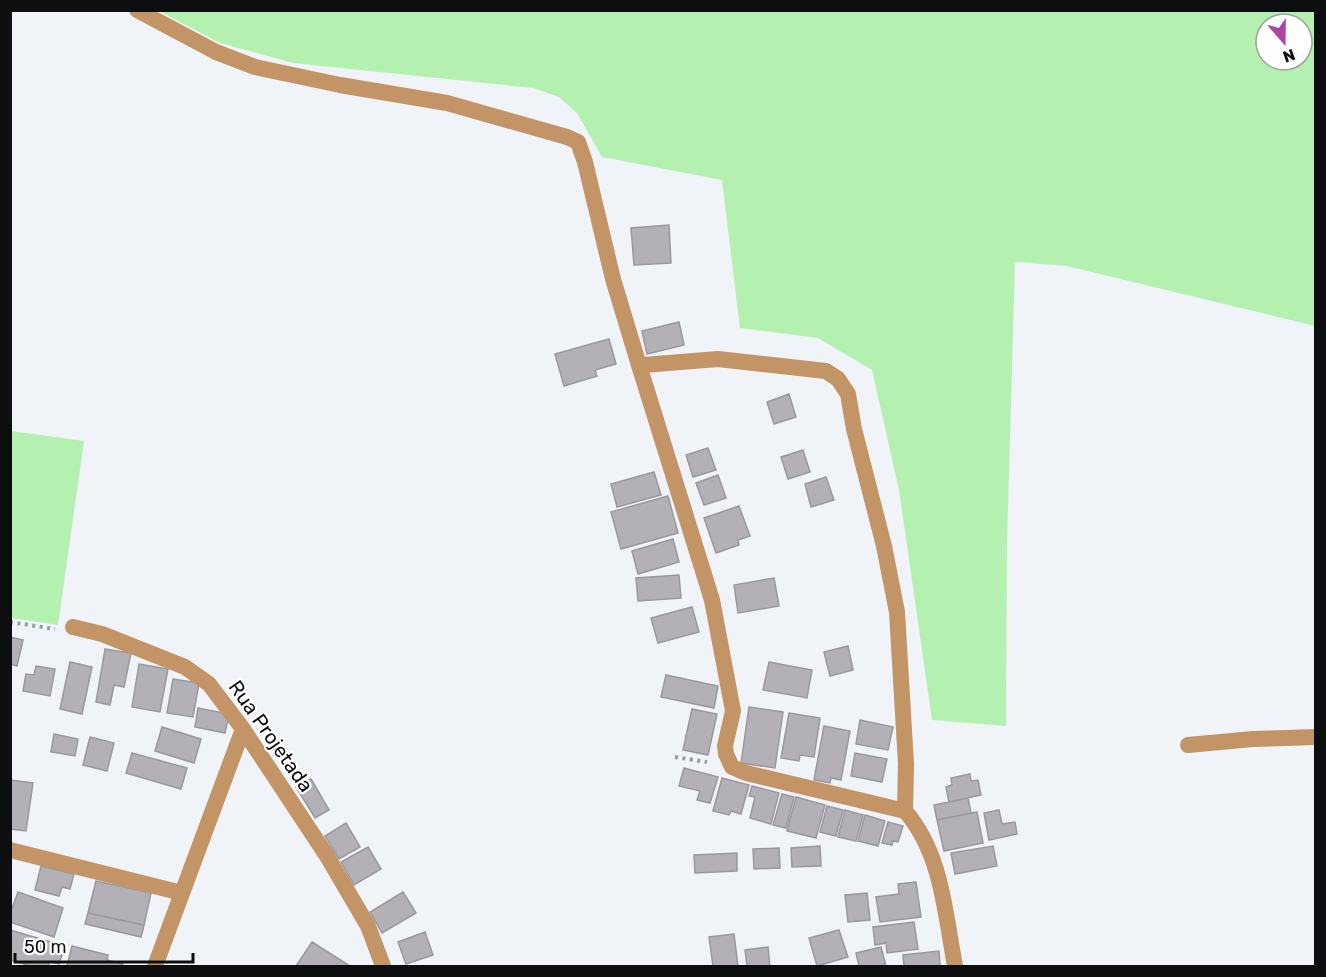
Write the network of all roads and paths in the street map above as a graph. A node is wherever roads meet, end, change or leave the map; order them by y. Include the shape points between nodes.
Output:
1 (137, 10) edge
2 (638, 363) junction
3 (10, 622) edge
4 (73, 627) joint
5 (243, 729) junction
6 (1316, 737) edge
7 (1188, 745) dead end
8 (675, 757) dead end
9 (729, 762) junction
10 (904, 811) junction
11 (10, 850) edge
12 (182, 893) junction
13 (379, 962) edge
14 (154, 966) edge
15 (955, 966) edge

1 - 2 street via 216,52 255,67 447,103 578,142
2 - 9 street via 712,600 734,711 725,746
2 - 10 street via 718,359 826,371 838,379 848,394 897,612 906,764
3 - 4 path via 61,630
4 - 5 street, Rua Projetada via 102,634 197,674
5 - 12 street
5 - 13 street, Rua Projetada via 368,926
6 - 7 street
8 - 9 path
9 - 10 street via 746,773
10 - 15 street via 925,842 938,878
11 - 12 street
12 - 14 street

